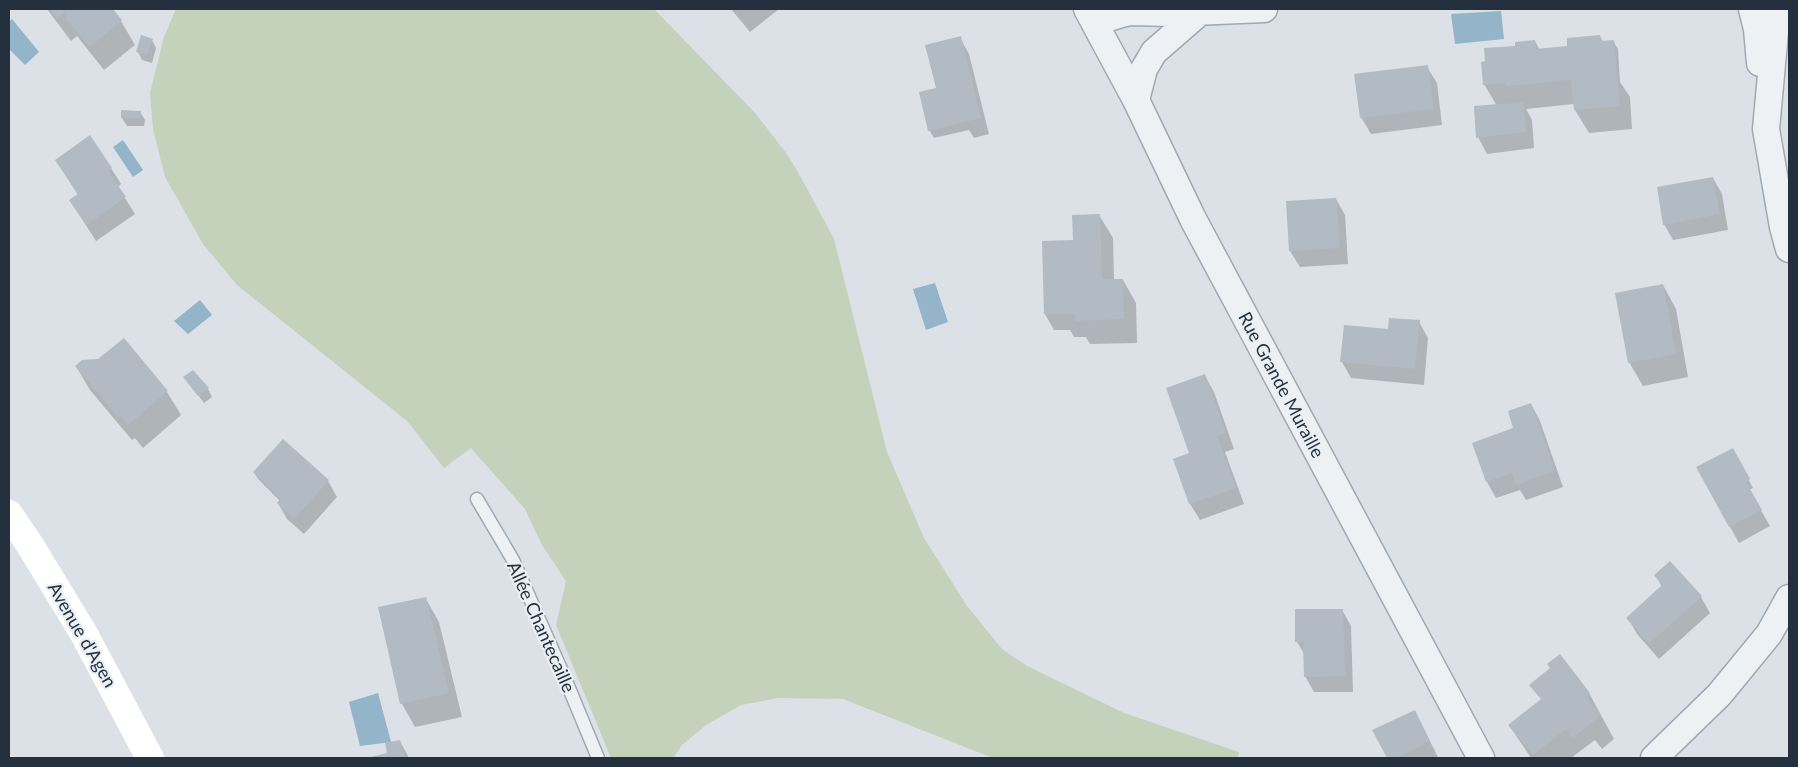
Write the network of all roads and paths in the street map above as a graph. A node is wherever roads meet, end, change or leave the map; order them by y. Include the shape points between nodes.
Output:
1 (1264, 9) edge
2 (1752, 9) edge
3 (1779, 9) edge
4 (1200, 12) junction
5 (1091, 15) edge
6 (1136, 100) junction
7 (1766, 129) junction
8 (1789, 249) edge
9 (477, 499) dead end
10 (9, 514) edge
11 (1789, 598) edge
12 (150, 758) edge
13 (598, 758) edge
14 (1480, 758) edge
15 (1654, 758) edge

1 - 4 street
2 - 7 street via 1757,29
3 - 7 street
4 - 5 street
4 - 6 street via 1154,52 1144,69
5 - 6 street, Rue Grande Muraille
6 - 14 street, Rue Grande Muraille via 1193,219
7 - 8 street
9 - 13 lane, Allée Chantecaille via 513,560
10 - 12 main road, Avenue d'Agen via 84,634
11 - 15 street via 1769,634 1719,695

